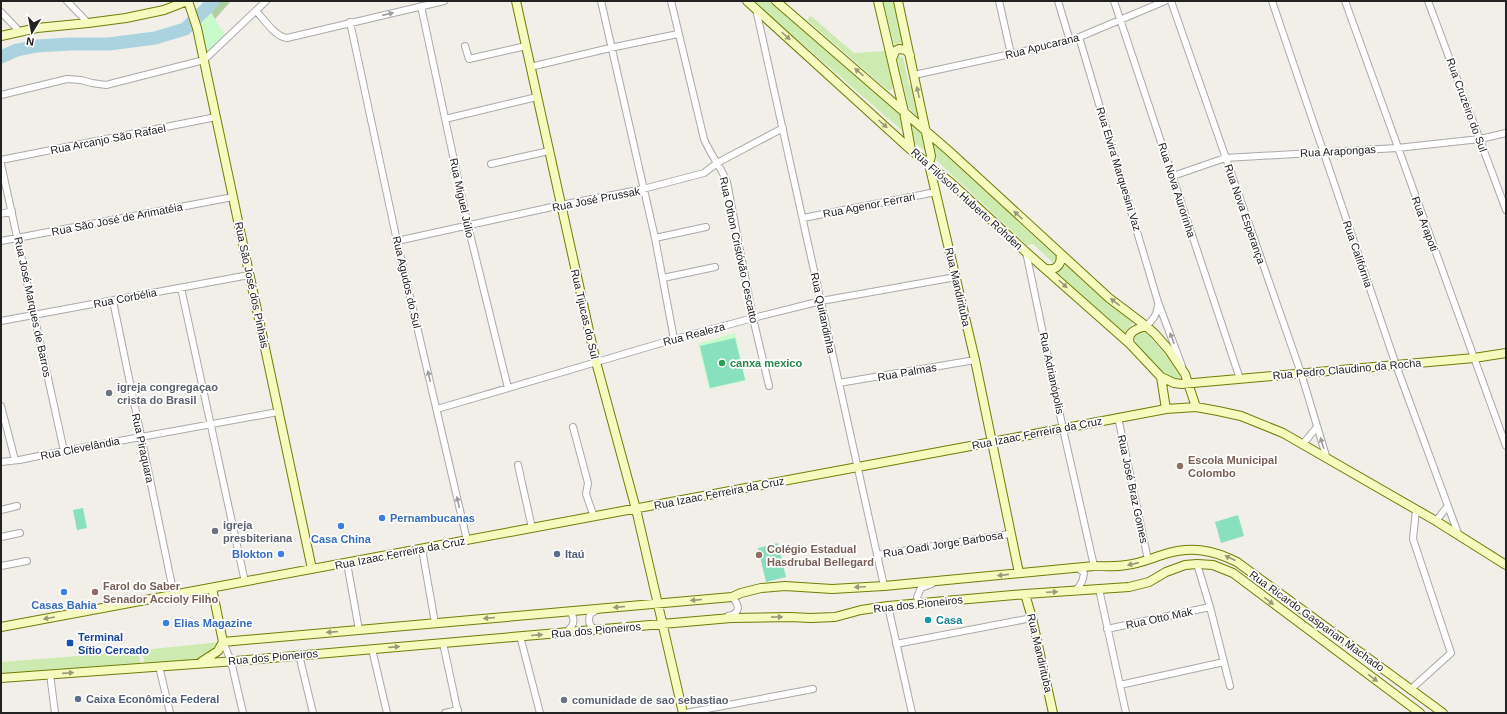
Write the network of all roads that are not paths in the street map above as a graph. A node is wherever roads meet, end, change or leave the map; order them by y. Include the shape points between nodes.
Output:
1 (67, 1) edge
2 (188, 1) edge
3 (266, 1) edge
4 (444, 1) edge
5 (516, 1) edge
6 (671, 1) edge
7 (747, 1) edge
8 (776, 1) edge
9 (878, 1) edge
10 (898, 1) edge
11 (999, 1) edge
12 (1058, 1) edge
13 (1114, 1) edge
14 (1165, 1) edge
15 (1171, 1) edge
16 (1272, 1) edge
17 (1345, 1) edge
18 (1428, 1) edge
19 (603, 2) edge
20 (421, 6) junction
21 (756, 9) junction
22 (256, 11) junction
23 (1, 12) edge
24 (1121, 20) junction
25 (350, 22) junction
26 (88, 24) junction
27 (772, 24) junction
28 (19, 31) junction
29 (678, 34) junction
30 (1, 36) edge
31 (1079, 37) junction
32 (763, 40) junction
33 (1070, 41) junction
34 (465, 46) dead end
35 (526, 46) junction
36 (610, 48) junction
37 (1011, 54) junction
38 (910, 55) junction
39 (892, 59) junction
40 (204, 60) junction
41 (530, 67) junction
42 (914, 76) junction
43 (898, 85) junction
44 (1, 95) edge
45 (885, 95) junction
46 (537, 97) junction
47 (904, 112) junction
48 (216, 117) junction
49 (445, 118) junction
50 (783, 128) junction
51 (926, 130) junction
52 (1506, 133) edge
53 (1480, 140) junction
54 (1398, 148) junction
55 (911, 150) junction
56 (549, 151) junction
57 (1323, 152) junction
58 (1225, 158) junction
59 (1, 160) edge
60 (717, 163) junction
61 (1, 164) edge
62 (491, 164) dead end
63 (930, 164) junction
64 (1173, 176) junction
65 (946, 178) junction
66 (643, 189) junction
67 (935, 189) junction
68 (233, 197) junction
69 (561, 205) junction
70 (1506, 210) edge
71 (12, 211) junction
72 (1, 214) edge
73 (802, 218) junction
74 (468, 226) junction
75 (706, 227) dead end
76 (18, 238) junction
77 (655, 238) junction
78 (1, 241) edge
79 (398, 241) junction
80 (1026, 252) junction
81 (1060, 254) junction
82 (715, 267) dead end
83 (1045, 268) junction
84 (1030, 273) junction
85 (249, 275) junction
86 (956, 277) junction
87 (663, 278) junction
88 (180, 288) junction
89 (112, 301) junction
90 (821, 302) junction
91 (1158, 302) junction
92 (34, 315) junction
93 (753, 318) junction
94 (1, 321) edge
95 (1146, 326) junction
96 (674, 339) junction
97 (1130, 344) junction
98 (1506, 353) edge
99 (1474, 358) junction
100 (975, 360) junction
101 (596, 362) junction
102 (1396, 365) junction
103 (1301, 373) junction
104 (1185, 374) junction
105 (1162, 377) junction
106 (1240, 379) junction
107 (839, 383) junction
108 (1189, 383) junction
109 (770, 386) dead end
110 (508, 388) junction
111 (1, 406) edge
112 (1196, 407) junction
113 (1166, 408) junction
114 (437, 410) junction
115 (278, 412) junction
116 (1118, 417) junction
117 (211, 424) junction
118 (573, 427) dead end
119 (1317, 427) junction
120 (1063, 429) junction
121 (141, 437) junction
122 (992, 442) junction
123 (1302, 445) junction
124 (1506, 446) edge
125 (64, 451) junction
126 (1327, 459) junction
127 (15, 460) junction
128 (1, 462) edge
129 (518, 465) dead end
130 (857, 467) junction
131 (17, 506) dead end
132 (1447, 507) junction
133 (636, 509) junction
134 (1, 510) edge
135 (1416, 510) junction
136 (594, 516) junction
137 (1436, 522) junction
138 (532, 528) junction
139 (20, 533) dead end
140 (1009, 534) junction
141 (1459, 536) junction
142 (1, 537) edge
143 (467, 540) junction
144 (422, 549) junction
145 (1184, 550) joint
146 (877, 555) junction
147 (1148, 560) junction
148 (27, 561) dead end
149 (347, 563) junction
150 (1198, 564) junction
151 (1185, 565) joint
152 (1506, 565) edge
153 (1, 566) edge
154 (1094, 566) junction
155 (1078, 568) junction
156 (312, 569) junction
157 (1018, 573) junction
158 (955, 580) junction
159 (245, 582) junction
160 (884, 586) junction
161 (212, 588) junction
162 (1099, 589) junction
163 (1075, 591) junction
164 (1025, 594) junction
165 (174, 595) junction
166 (732, 597) junction
167 (919, 603) junction
168 (658, 604) junction
169 (888, 606) junction
170 (1210, 607) junction
171 (600, 609) junction
172 (570, 611) junction
173 (1032, 618) junction
174 (704, 621) junction
175 (435, 623) junction
176 (663, 624) junction
177 (1, 627) edge
178 (1107, 629) junction
179 (359, 630) junction
180 (595, 630) junction
181 (563, 633) junction
182 (520, 636) junction
183 (223, 642) junction
184 (443, 643) junction
185 (896, 644) junction
186 (372, 648) junction
187 (299, 655) junction
188 (231, 661) junction
189 (1224, 662) junction
190 (200, 663) junction
191 (159, 666) junction
192 (50, 674) junction
193 (1, 678) edge
194 (1120, 685) junction
195 (1230, 686) dead end
196 (812, 689) dead end
197 (1410, 690) junction
198 (458, 712) edge
199 (54, 713) edge
200 (170, 713) edge
201 (243, 713) edge
202 (313, 713) edge
203 (387, 713) edge
204 (445, 713) edge
205 (540, 713) edge
206 (685, 713) edge
207 (912, 713) edge
208 (1053, 713) edge
209 (1126, 713) edge
210 (1420, 713) edge
211 (1443, 713) edge

1 - 26 street
2 - 26 street via 164,10
2 - 40 street, Rua São José dos Pinhais
3 - 22 street
4 - 20 street
5 - 35 street, Rua Tijucas do Sul
6 - 29 street, Rua Othon Cristóvão Cescatto
7 - 21 street, Rua Filósofo Huberto Rohden
45 -> 8 street, Rua Filósofo Huberto Rohden
9 - 39 street
10 - 38 street, Rua Mandirituba
11 - 37 street
12 - 33 street
13 - 24 street, Rua Nova Aurorinha
14 - 24 street, Rua Apucarana
15 - 58 street, Rua Nova Esperança
16 - 57 street, Rua Califórnia
17 - 54 street, Rua Arapoti
18 - 53 street, Rua Cruzeiro do Sul
19 - 36 street
25 -> 20 street
20 - 49 street, Rua Miguel Júlio
21 - 27 street, Rua Filósofo Huberto Rohden
21 - 32 street, Rua Quitandinha
22 - 25 street via 283,38
22 - 40 street
23 - 28 street
24 - 31 street, Rua Apucarana
24 - 64 street, Rua Nova Aurorinha
25 - 79 street, Rua Agudos do Sul
26 - 28 street
27 - 32 street via 764,27
27 -> 55 street, Rua Filósofo Huberto Rohden
28 - 30 street
29 - 36 street
29 - 60 street, Rua Othon Cristóvão Cescatto via 704,139 708,151
31 - 33 street, Rua Apucarana
31 - 91 street, Rua Elvira Marquesini Vaz
32 - 50 street, Rua Quitandinha
33 - 37 street, Rua Apucarana
34 - 35 street via 468,59
35 - 41 street, Rua Tijucas do Sul
36 - 41 street
36 - 66 street
37 - 42 street, Rua Apucarana
38 - 39 street via 906,50 899,49
38 - 42 street, Rua Mandirituba
39 - 43 street
40 - 44 street via 106,85 67,79
40 - 48 street, Rua São José dos Pinhais
41 - 46 street, Rua Tijucas do Sul
51 -> 42 street, Rua Mandirituba
43 - 45 street via 894,94
43 - 47 street
45 - 47 street, Rua Filósofo Huberto Rohden
46 - 49 street
46 - 56 street, Rua Tijucas do Sul
47 - 51 street, Rua Filósofo Huberto Rohden
47 - 55 street
48 - 59 street, Rua Arcanjo São Rafael
48 - 68 street, Rua São José dos Pinhais
49 - 74 street, Rua Miguel Júlio
50 - 60 street, Rua José Prussak
50 - 73 street, Rua Quitandinha
51 - 63 street, Rua Mandirituba
81 -> 51 street, Rua Filósofo Huberto Rohden
52 - 53 street, Rua Arapongas
53 - 54 street, Rua Arapongas
53 - 70 street, Rua Cruzeiro do Sul
54 - 57 street, Rua Arapongas
54 - 99 street, Rua Arapoti
55 - 63 street, Rua Filósofo Huberto Rohden
56 - 62 street
56 - 69 street, Rua Tijucas do Sul
57 - 58 street, Rua Arapongas
57 - 102 street, Rua Califórnia
58 - 64 street, Rua Arapongas
58 - 103 street, Rua Nova Esperança
60 - 66 street, Rua José Prussak via 704,173
60 - 93 street, Rua Othon Cristóvão Cescatto via 727,182
61 - 71 street, Rua José Marques de Barros
63 - 65 street, Rua Filósofo Huberto Rohden
63 - 67 street, Rua Mandirituba
64 - 106 street, Rua Nova Aurorinha
65 - 67 street via 938,179
65 - 80 street, Rua Filósofo Huberto Rohden
66 - 69 street, Rua José Prussak
66 - 77 street
67 - 73 street, Rua Agenor Ferrari
67 - 86 street, Rua Mandirituba
68 - 76 street, Rua São José de Arimatéia
68 - 85 street, Rua São José dos Pinhais
69 - 74 street, Rua José Prussak
69 - 101 street, Rua Tijucas do Sul
71 - 72 street
71 - 76 street, Rua José Marques de Barros
73 - 90 street, Rua Quitandinha
74 - 79 street, Rua José Prussak
74 - 110 street, Rua Miguel Júlio
75 - 77 street
76 - 78 street, Rua São José de Arimatéia
76 - 92 street, Rua José Marques de Barros
77 - 87 street
114 -> 79 street, Rua Agudos do Sul
80 - 83 street, Rua Filósofo Huberto Rohden
80 - 84 street, Rua Adrianópolis
81 - 83 street via 1058,266 1052,269
95 -> 81 street, Rua Filósofo Huberto Rohden via 1109,298
82 - 87 street
83 - 84 street via 1035,268
83 -> 97 street, Rua Filósofo Huberto Rohden
84 - 120 street, Rua Adrianópolis
85 - 88 street, Rua Corbélia
85 - 115 street, Rua São José dos Pinhais
86 - 90 street, Rua Realeza
86 - 100 street, Rua Mandirituba
87 - 96 street
88 - 89 street, Rua Corbélia
88 - 117 street
89 - 92 street, Rua Corbélia
89 - 121 street, Rua Piraquara
90 - 93 street, Rua Realeza
90 - 107 street, Rua Quitandinha
91 - 95 street via 1158,311
104 -> 91 street, Rua Elvira Marquesini Vaz
92 - 94 street, Rua Corbélia
92 - 125 street, Rua José Marques de Barros
93 - 96 street, Rua Realeza
93 - 109 street, Rua Othon Cristóvão Cescatto
95 - 97 street via 1131,333
95 - 104 street, Rua Filósofo Huberto Rohden via 1169,350
96 - 101 street, Rua Realeza
97 - 105 street, Rua Filósofo Huberto Rohden
98 - 99 street, Rua Pedro Claudino da Rocha
99 - 102 street, Rua Pedro Claudino da Rocha
99 - 124 street, Rua Arapoti
100 - 107 street, Rua Palmas
100 - 122 street, Rua Mandirituba
101 - 110 street, Rua Realeza
101 - 133 street, Rua Tijucas do Sul
102 - 103 street, Rua Pedro Claudino da Rocha
102 - 132 street, Rua Califórnia
103 - 106 street, Rua Pedro Claudino da Rocha
103 - 119 street, Rua Nova Esperança
104 - 108 street, Rua Filósofo Huberto Rohden
105 - 108 street, Rua Pedro Claudino da Rocha via 1174,383
105 - 113 street
106 - 108 street, Rua Pedro Claudino da Rocha
107 - 130 street, Rua Quitandinha
108 - 112 street, Rua Filósofo Huberto Rohden
110 - 114 street, Rua Realeza
111 - 127 street
112 - 113 street, Rua Izaac Ferreira da Cruz
112 - 123 street, Rua Izaac Ferreira da Cruz via 1241,416 1283,433
113 - 116 street, Rua Izaac Ferreira da Cruz
143 -> 114 street, Rua Agudos do Sul
115 - 117 street, Rua Clevelândia
115 - 156 street, Rua São José dos Pinhais
116 - 120 street, Rua Izaac Ferreira da Cruz
116 - 147 street, Rua José Braz Gomes
117 - 121 street, Rua Clevelândia
117 - 159 street
118 - 136 street via 588,483 586,494
119 - 123 street
126 -> 119 street, Rua Nova Esperança
120 - 122 street, Rua Izaac Ferreira da Cruz
120 - 154 street, Rua Adrianópolis
121 - 125 street, Rua Clevelândia
121 - 165 street, Rua Piraquara
122 - 130 street, Rua Izaac Ferreira da Cruz
122 - 140 street, Rua Mandirituba
123 - 126 street, Rua Izaac Ferreira da Cruz
125 - 127 street, Rua Clevelândia
126 - 135 street, Rua Izaac Ferreira da Cruz
127 - 128 street, Rua Clevelândia
129 - 138 street
130 - 133 street, Rua Izaac Ferreira da Cruz
130 - 146 street, Rua Quitandinha
131 - 134 street
132 - 137 street
132 - 141 street, Rua Califórnia
133 - 136 street, Rua Izaac Ferreira da Cruz
133 - 168 street, Rua Tijucas do Sul
135 - 137 street, Rua Izaac Ferreira da Cruz
135 - 197 street via 1413,539 1450,653
136 - 138 street, Rua Izaac Ferreira da Cruz
137 - 141 street, Rua Izaac Ferreira da Cruz
138 - 143 street, Rua Izaac Ferreira da Cruz
139 - 142 street
140 - 146 street, Rua Oadi Jorge Barbosa
140 - 157 street, Rua Mandirituba
141 - 152 street, Rua Izaac Ferreira da Cruz
143 - 144 street, Rua Izaac Ferreira da Cruz
144 - 149 street, Rua Izaac Ferreira da Cruz
144 - 175 street
145 - 147 street, Rua dos Pioneiros
197 -> 145 street, Rua Ricardo Gasparian Machado via 1237,562 1221,554 1204,550
146 - 160 street, Rua Quitandinha
147 -> 154 street, Rua dos Pioneiros via 1126,566
148 - 153 street
149 - 156 street, Rua Izaac Ferreira da Cruz
149 - 179 street
150 - 151 street, Rua Ricardo Gasparian Machado
150 - 170 street
150 -> 210 street, Rua Ricardo Gasparian Machado via 1233,573
151 - 162 street, Rua dos Pioneiros via 1149,582 1129,587
154 - 155 street, Rua dos Pioneiros
155 - 157 street, Rua dos Pioneiros
155 - 163 street via 1084,573 1081,585
156 - 159 street, Rua Izaac Ferreira da Cruz
157 -> 158 street, Rua dos Pioneiros
158 - 160 street, Rua dos Pioneiros
158 - 167 street via 921,588 917,598
159 - 161 street, Rua Izaac Ferreira da Cruz
160 -> 166 street, Rua dos Pioneiros via 832,589 785,586 761,588
161 - 165 street, Rua Izaac Ferreira da Cruz
161 - 183 street
162 - 163 street, Rua dos Pioneiros
162 - 178 street
164 -> 163 street, Rua dos Pioneiros
164 - 167 street, Rua dos Pioneiros
164 - 173 street, Rua Mandirituba
165 -> 177 street, Rua Izaac Ferreira da Cruz
166 -> 168 street, Rua dos Pioneiros
166 - 174 street via 738,607 734,615
167 - 169 street, Rua dos Pioneiros
168 -> 171 street, Rua dos Pioneiros
168 - 176 street, Rua Tijucas do Sul
174 -> 169 street, Rua dos Pioneiros via 790,616 811,618
169 - 185 street
170 - 178 street, Rua Otto Mak
170 - 189 street
171 - 172 street, Rua dos Pioneiros
171 - 180 street via 590,614 588,620
172 -> 175 street, Rua dos Pioneiros
172 - 181 street via 574,621
173 - 185 street
173 - 208 street, Rua Mandirituba
174 - 176 street, Rua dos Pioneiros
175 - 179 street, Rua dos Pioneiros
176 - 180 street, Rua dos Pioneiros
176 - 206 street, Rua Tijucas do Sul
178 - 194 street
179 -> 183 street, Rua dos Pioneiros
180 - 181 street, Rua dos Pioneiros
182 -> 181 street, Rua dos Pioneiros
182 - 184 street, Rua dos Pioneiros
182 - 205 street
183 - 188 street
183 - 190 street via 218,650
186 -> 184 street, Rua dos Pioneiros
184 - 198 street
185 - 207 street
186 - 187 street, Rua dos Pioneiros
186 - 203 street
187 - 188 street, Rua dos Pioneiros
187 - 202 street
188 - 190 street, Rua dos Pioneiros
188 - 201 street
189 - 194 street
189 - 195 street
190 - 191 street, Rua dos Pioneiros
192 -> 191 street, Rua dos Pioneiros
191 - 200 street
192 - 193 street, Rua dos Pioneiros
192 - 199 street
194 - 209 street
196 - 206 street
197 - 211 street, Rua Ricardo Gasparian Machado
198 - 204 street

